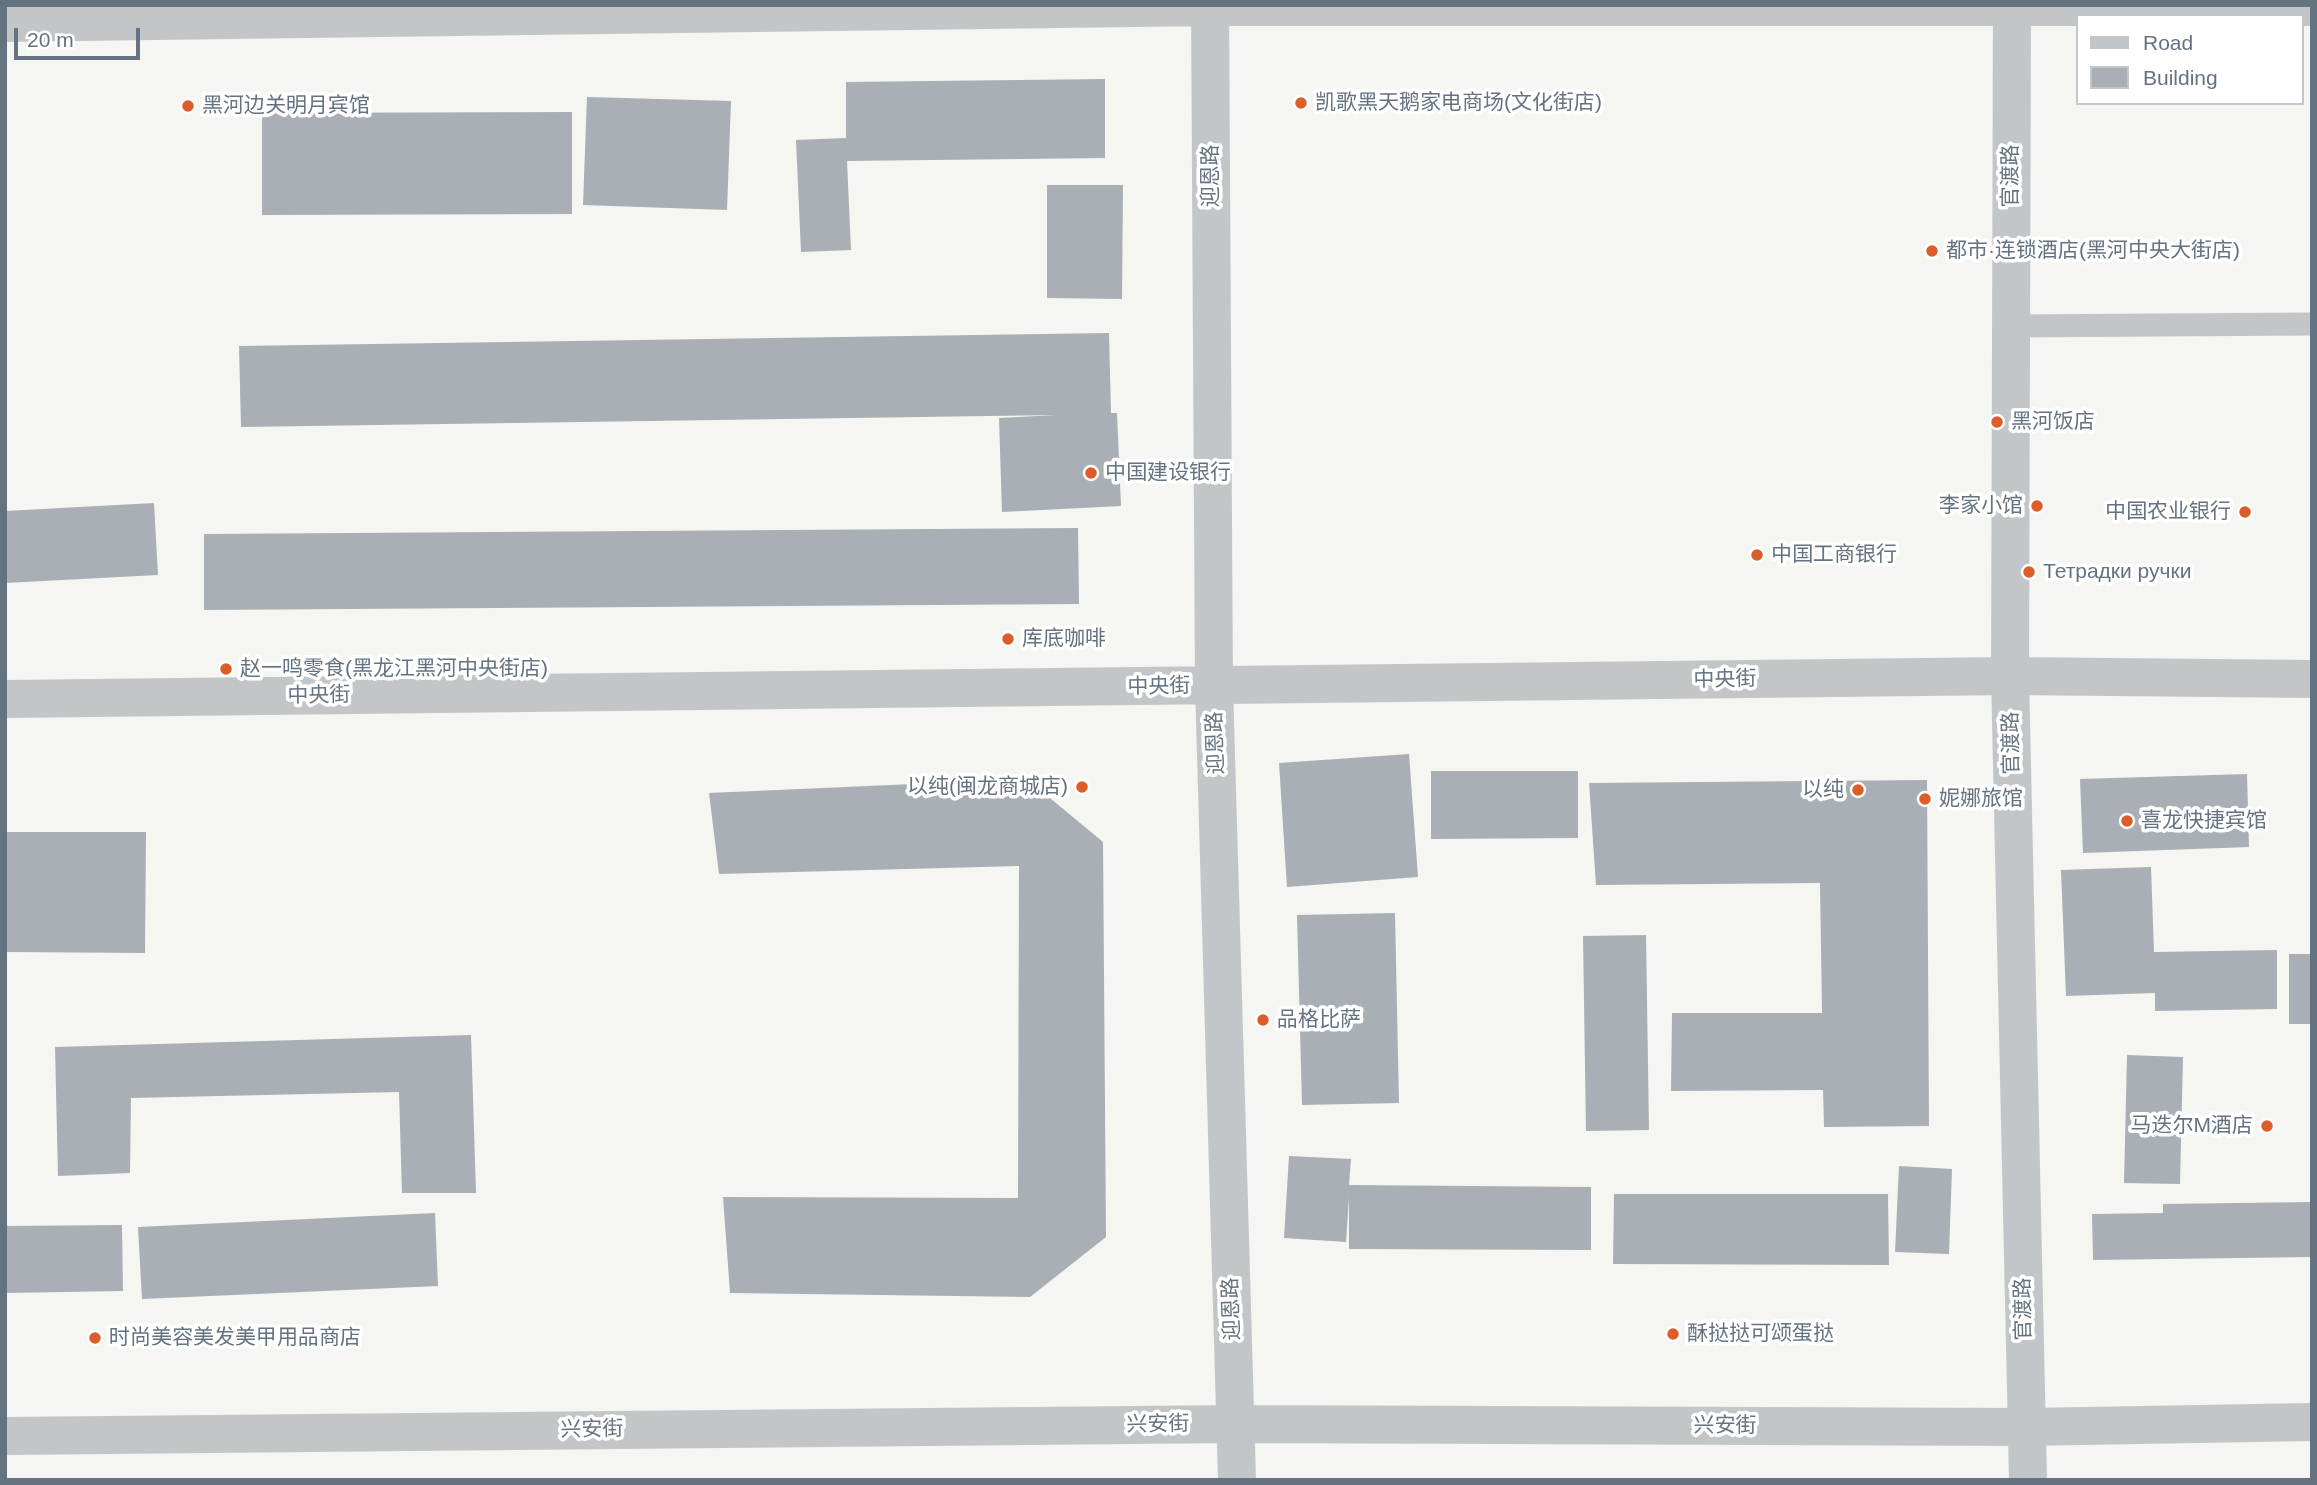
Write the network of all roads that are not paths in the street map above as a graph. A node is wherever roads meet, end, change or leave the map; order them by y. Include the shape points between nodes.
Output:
1 (1210, 6) edge
2 (2012, 6) edge
3 (2312, 7) edge
4 (707, 9) edge
5 (5, 23) edge
6 (2312, 324) edge
7 (2011, 326) junction
8 (2010, 676) junction
9 (2312, 679) edge
10 (1214, 686) junction
11 (5, 699) edge
12 (2312, 1422) edge
13 (1236, 1424) junction
14 (2026, 1427) junction
15 (5, 1436) edge
16 (1237, 1480) edge
17 (2028, 1480) edge

1 - 2 street
1 - 4 street
1 - 10 street, 迎恩路
2 - 3 street
2 - 7 street, 官渡路
4 - 5 street
6 - 7 lane
7 - 8 street, 官渡路
8 - 9 street, 中央街
8 - 10 street, 中央街
8 - 14 street, 官渡路
10 - 11 street, 中央街
10 - 13 street, 迎恩路
12 - 14 street, 兴安街
13 - 14 street, 兴安街
13 - 15 street, 兴安街
13 - 16 street, 迎恩路
14 - 17 street, 官渡路

